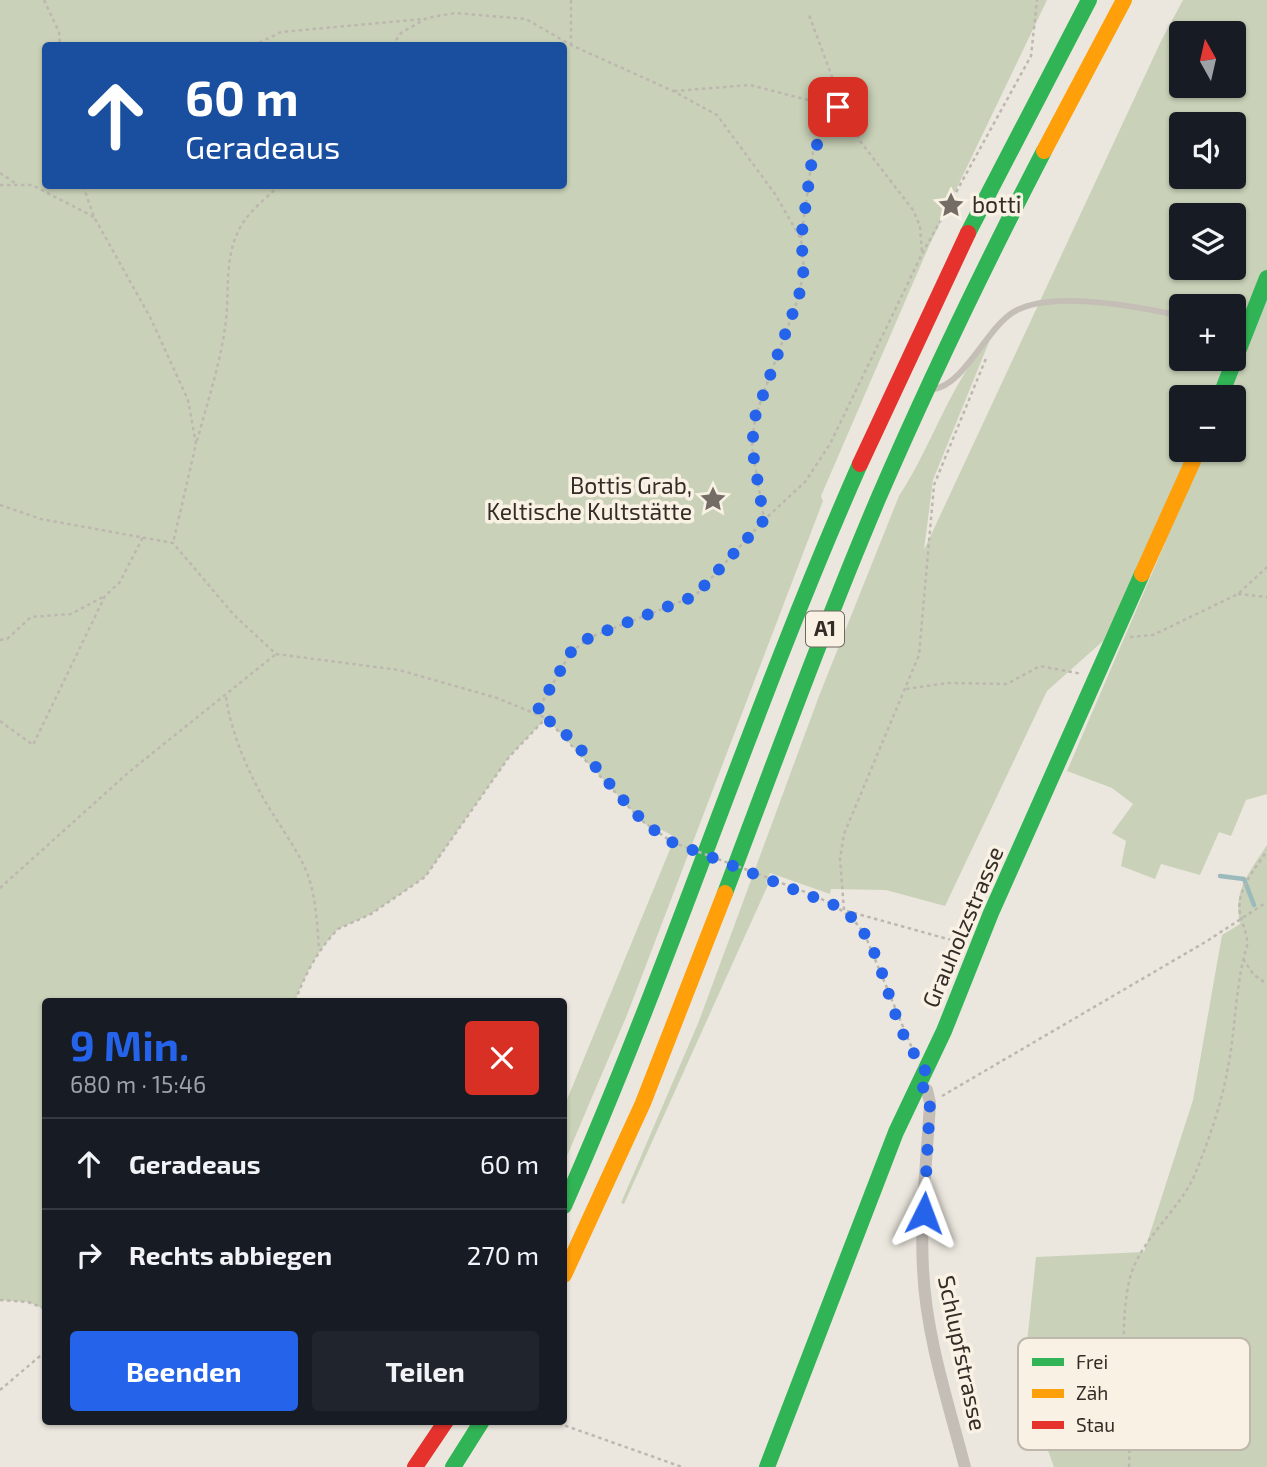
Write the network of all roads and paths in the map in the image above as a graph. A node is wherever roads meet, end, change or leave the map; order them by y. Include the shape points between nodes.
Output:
1 (44, 0) edge
2 (571, 0) edge
3 (1037, 0) edge
4 (1089, 0) edge
5 (1124, 0) edge
6 (809, 15) dead end
7 (427, 18) junction
8 (59, 42) edge
9 (261, 42) edge
10 (395, 42) edge
11 (566, 42) edge
12 (567, 43) edge
13 (571, 45) junction
14 (673, 91) junction
15 (838, 107) junction
16 (0, 173) edge
17 (17, 184) junction
18 (0, 185) edge
19 (84, 189) edge
20 (276, 189) edge
21 (94, 218) junction
22 (801, 239) junction
23 (922, 254) junction
24 (1267, 278) edge
25 (1169, 314) edge
26 (1246, 322) edge
27 (989, 353) dead end
28 (925, 390) junction
29 (196, 444) junction
30 (1193, 462) edge
31 (0, 505) edge
32 (764, 520) junction
33 (144, 536) junction
34 (173, 543) junction
35 (1267, 567) edge
36 (1238, 594) junction
37 (105, 596) junction
38 (1267, 597) edge
39 (1118, 634) junction
40 (0, 639) edge
41 (276, 654) junction
42 (1099, 678) junction
43 (906, 689) junction
44 (226, 697) junction
45 (536, 713) junction
46 (546, 718) junction
47 (0, 721) edge
48 (1267, 851) edge
49 (0, 888) edge
50 (1267, 902) edge
51 (844, 910) junction
52 (1241, 920) junction
53 (977, 947) junction
54 (319, 950) junction
55 (1242, 959) junction
56 (1267, 984) edge
57 (296, 998) edge
58 (926, 1068) junction
59 (918, 1084) junction
60 (930, 1103) junction
61 (567, 1199) edge
62 (567, 1269) edge
63 (0, 1300) edge
64 (42, 1307) edge
65 (1124, 1338) edge
66 (42, 1354) edge
67 (0, 1390) edge
68 (443, 1425) edge
69 (479, 1425) edge
70 (563, 1425) edge
71 (415, 1467) edge
72 (453, 1467) edge
73 (682, 1467) edge
74 (767, 1467) edge
75 (965, 1467) edge

1 - 8 path
2 - 13 path
3 - 23 path via 1031,56
4 - 61 main road, A1 via 960,246 867,448 790,633 650,1004
5 - 28 main road, A1 via 1020,194
6 - 15 path via 834,82
7 - 9 path via 281,32
7 - 10 path
7 - 11 path via 455,13 526,19
12 - 13 path
13 - 14 path
14 - 15 path via 750,85
14 - 22 path via 718,115
15 - 22 path via 813,152
15 - 23 path via 847,110 860,141 913,210 920,226
16 - 17 path
17 - 18 path
17 - 21 path via 43,190
19 - 21 path
20 - 29 path via 237,233 215,384
21 - 29 path via 150,317 188,400
22 - 32 path via 804,268 799,296 755,417 752,447
23 - 32 path via 830,444 804,482
24 - 26 main road
25 - 28 lane via 1075,302 1023,308 990,333 950,383
27 - 43 path via 934,485 924,622 919,655
28 - 62 main road, A1 via 847,574 664,1049
29 - 34 path
30 - 39 main road, Grauholzstrasse
31 - 33 path via 41,519
32 - 45 path via 695,596 590,637 571,652
33 - 34 path
33 - 37 path via 120,582
34 - 41 path via 234,615
35 - 36 path
36 - 38 path
36 - 39 path via 1153,635
37 - 40 path via 71,614 31,617
37 - 47 path via 33,745
39 - 42 main road, Grauholzstrasse
41 - 44 path
41 - 45 path via 398,670
42 - 43 path via 1041,666 1007,684 948,683
42 - 53 main road, Grauholzstrasse
43 - 51 path via 844,834 840,859
44 - 49 path via 129,772
44 - 54 path via 228,715 267,805 305,868 316,911
45 - 46 path
46 - 51 path, bridge via 641,820 672,842
46 - 54 path via 509,757 425,877 382,908 338,929
48 - 52 path via 1241,894
50 - 52 path
51 - 53 path
51 - 58 path via 865,935 907,1041
52 - 55 path via 1247,936
52 - 60 path
53 - 58 main road, Grauholzstrasse
54 - 57 path
55 - 56 path
55 - 65 path via 1228,1069 1207,1141 1194,1177 1135,1263
58 - 59 main road, Grauholzstrasse
59 - 60 street via 927,1090
59 - 74 main road, Grauholzstrasse
60 - 75 street, Schlupfstrasse via 925,1296
63 - 64 path
66 - 67 path
68 - 71 main road
69 - 72 main road
70 - 73 path

